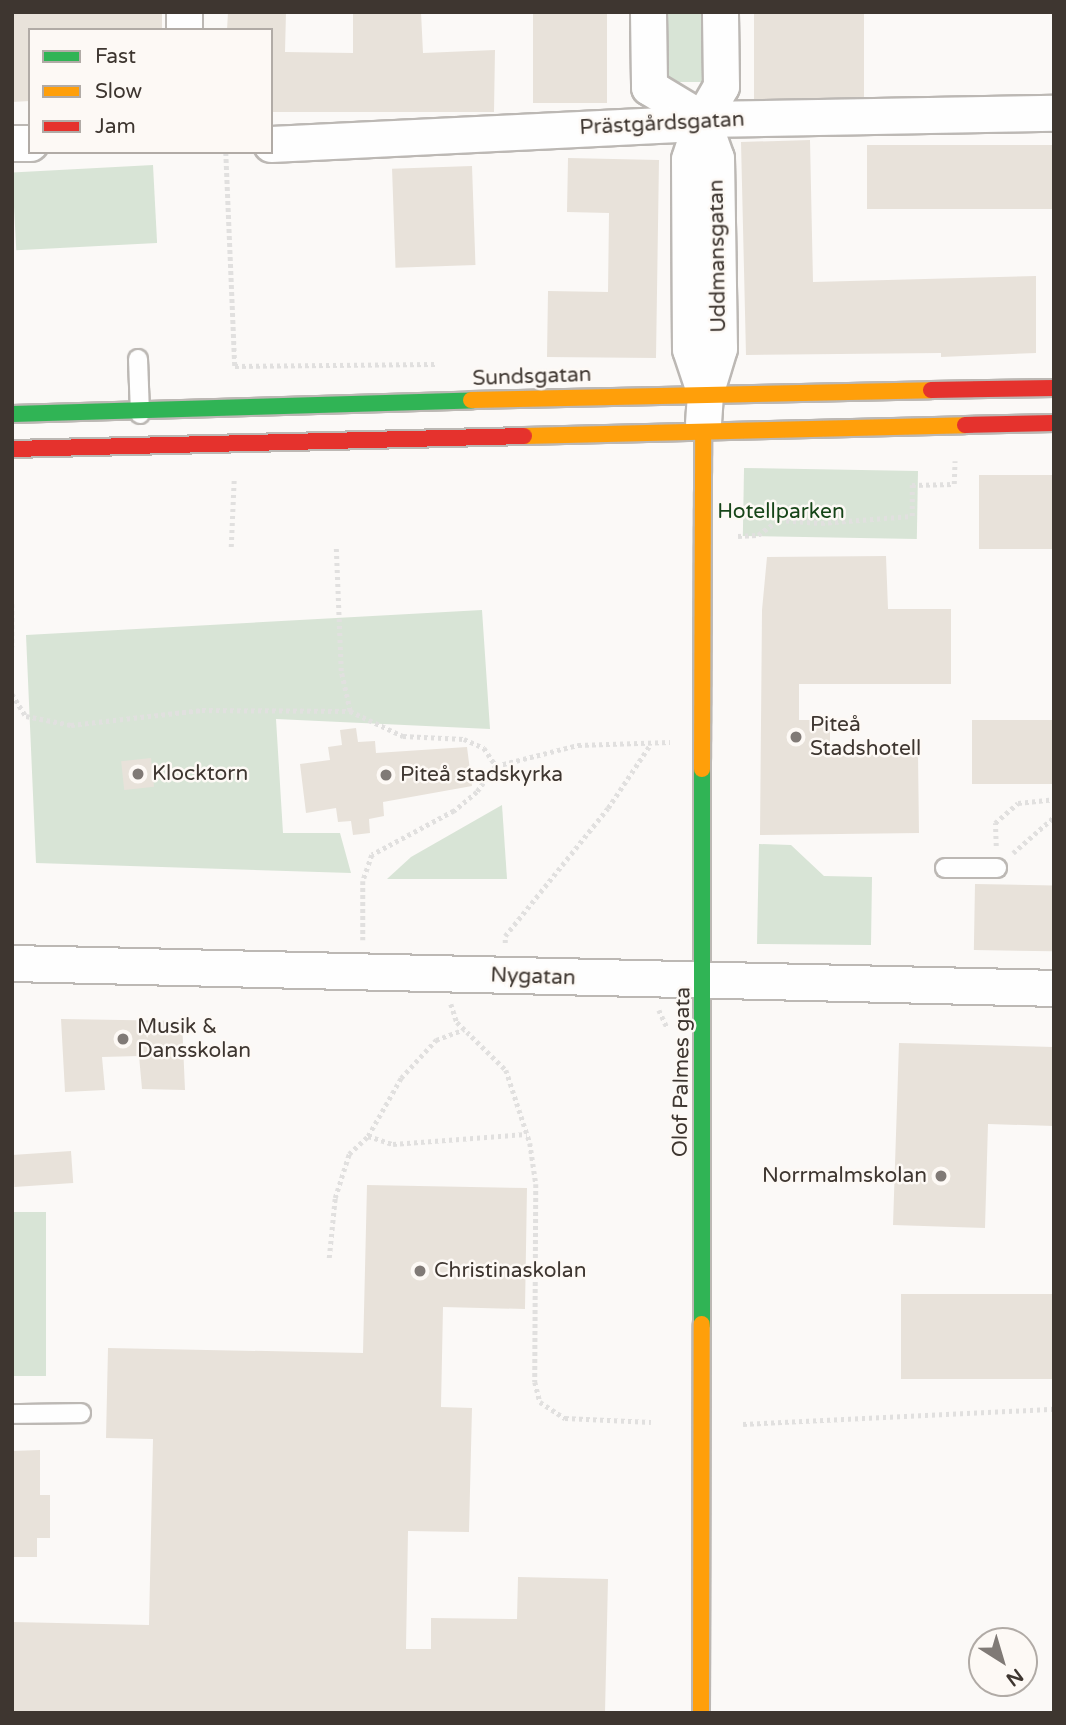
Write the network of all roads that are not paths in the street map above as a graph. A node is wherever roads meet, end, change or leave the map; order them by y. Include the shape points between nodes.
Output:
1 (648, 12) edge
2 (720, 12) edge
3 (1054, 113) edge
4 (702, 119) junction
5 (273, 144) edge
6 (138, 359) dead end
7 (1054, 388) edge
8 (705, 394) junction
9 (140, 410) junction
10 (12, 414) edge
11 (1054, 423) edge
12 (703, 432) junction
13 (141, 446) junction
14 (12, 449) edge
15 (997, 867) road end
16 (944, 868) dead end
17 (12, 962) edge
18 (704, 981) junction
19 (1054, 988) edge
20 (82, 1413) dead end
21 (12, 1414) edge
22 (701, 1713) edge

1 - 4 street via 649,87
2 - 4 street, Uddmansgatan via 721,86
3 - 4 street, Prästgårdsgatan
4 - 5 street, Prästgårdsgatan
4 - 8 street, Uddmansgatan via 689,159 690,335
6 - 9 lane
7 - 8 main road, Sundsgatan
8 - 9 main road, Sundsgatan
8 - 12 street, Uddmansgatan
9 - 10 main road, Sundsgatan
9 - 13 lane
11 - 12 main road
12 - 13 main road
12 - 18 main road, Olof Palmes gata
13 - 14 main road
15 - 16 lane
17 - 18 street, Nygatan
18 - 19 street, Nygatan
18 - 22 main road, Olof Palmes gata
20 - 21 lane

